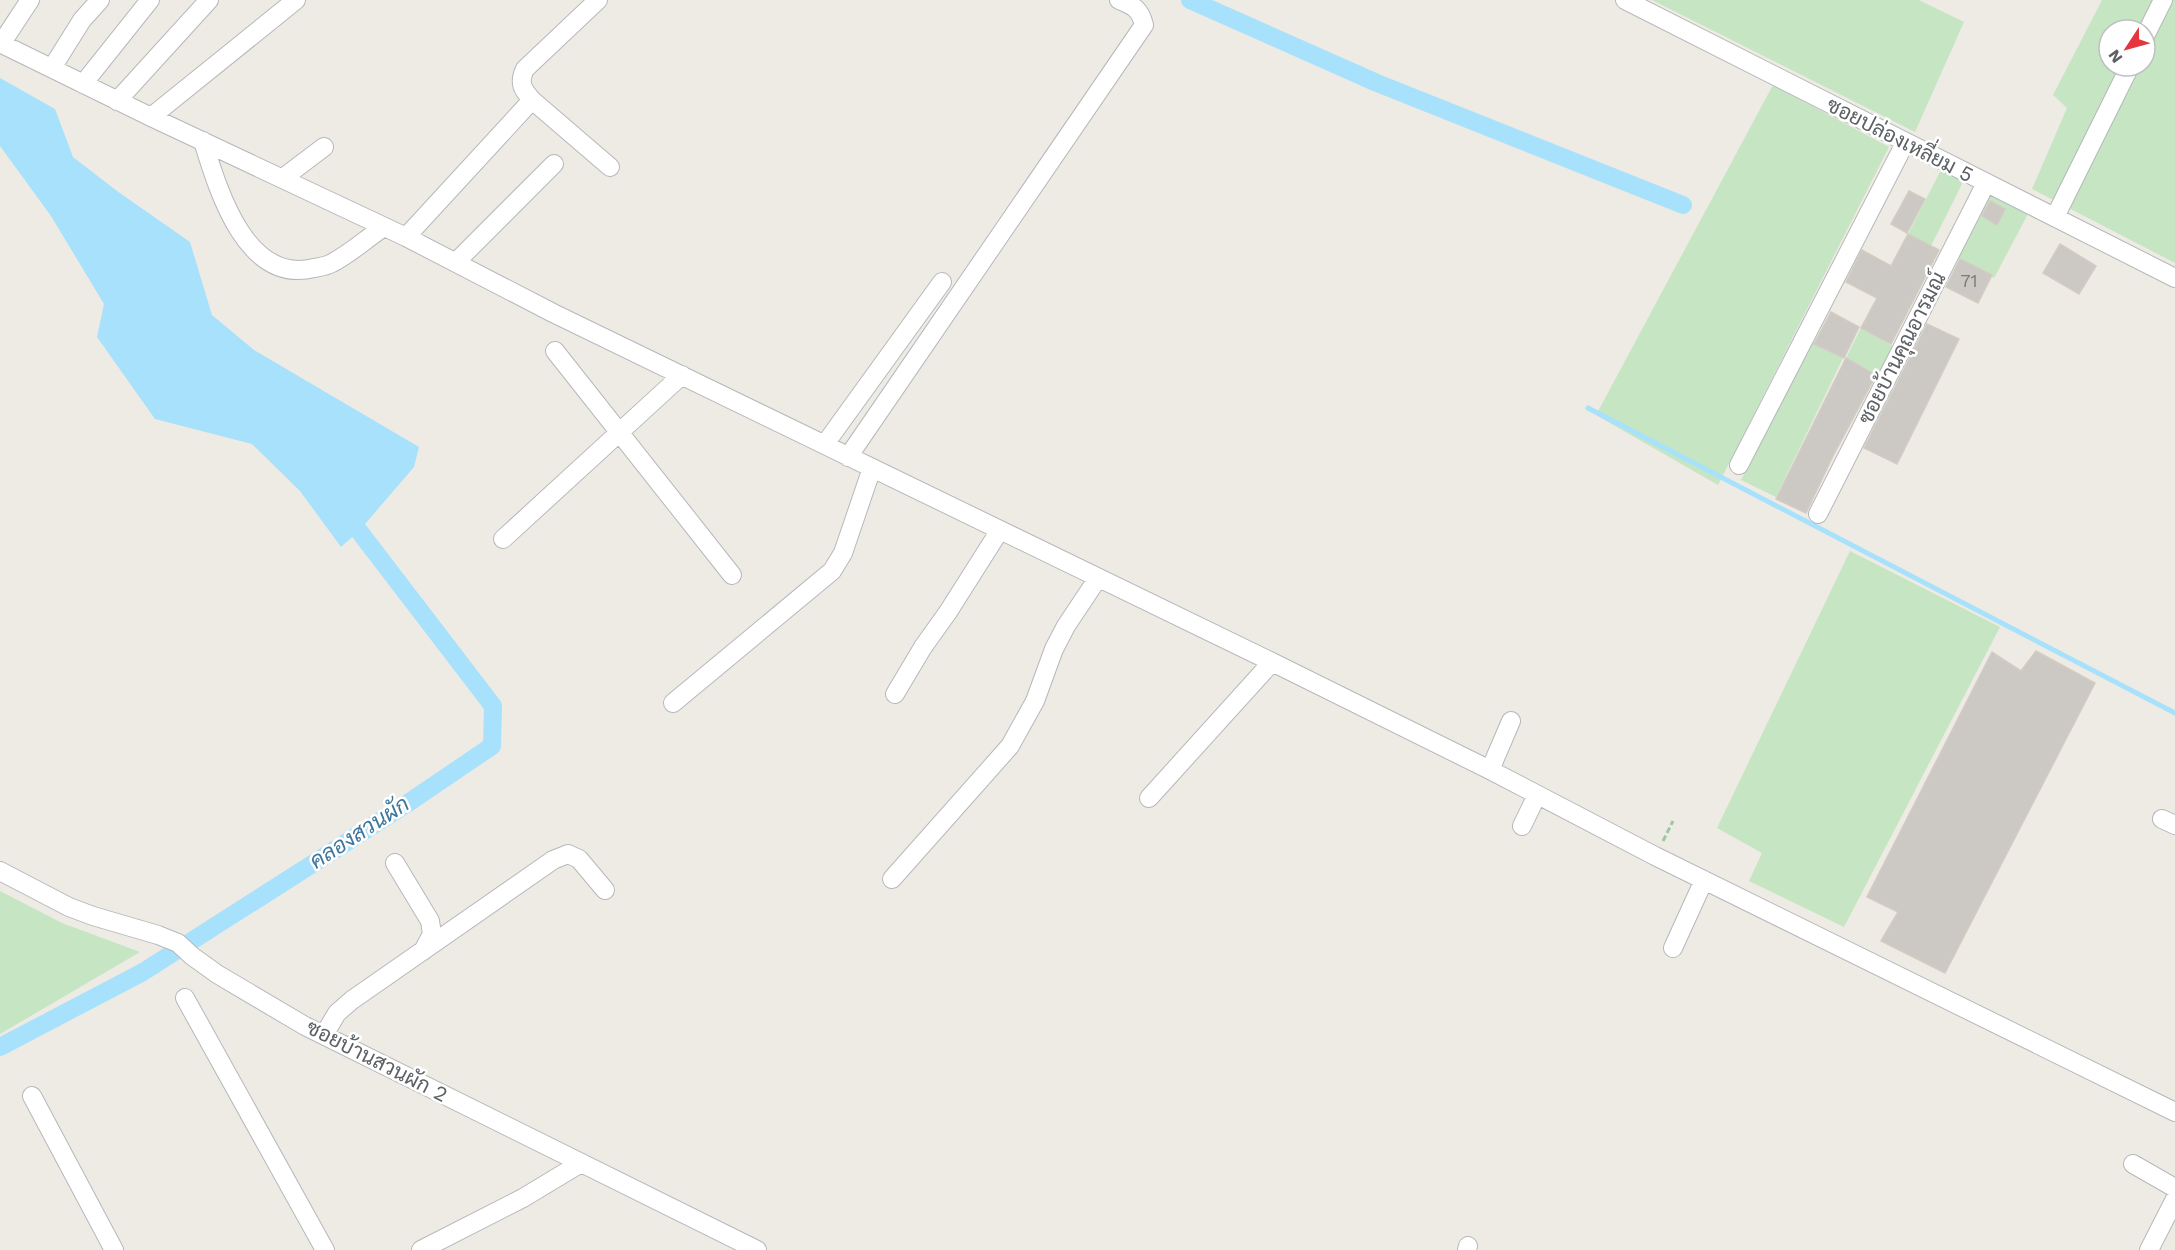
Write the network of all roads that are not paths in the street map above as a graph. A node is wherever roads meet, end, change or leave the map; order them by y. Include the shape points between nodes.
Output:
1 (30, 0) edge
2 (100, 0) edge
3 (150, 0) edge
4 (209, 0) edge
5 (296, 0) edge
6 (598, 0) edge
7 (1119, 0) edge
8 (1625, 0) edge
9 (2163, 0) edge
10 (2154, 18) edge
11 (1, 43) edge
12 (52, 68) junction
13 (2124, 78) edge
14 (83, 84) junction
15 (117, 100) junction
16 (532, 100) junction
17 (151, 117) junction
18 (203, 141) junction
19 (1905, 143) junction
20 (324, 147) dead end
21 (554, 164) dead end
22 (610, 167) dead end
23 (283, 178) junction
24 (1986, 183) junction
25 (2055, 217) junction
26 (384, 226) junction
27 (406, 237) junction
28 (456, 262) junction
29 (2175, 278) edge
30 (942, 282) dead end
31 (555, 351) dead end
32 (682, 375) junction
33 (619, 432) junction
34 (825, 444) junction
35 (848, 456) junction
36 (1739, 465) dead end
37 (872, 468) junction
38 (1818, 514) dead end
39 (1000, 530) junction
40 (503, 539) dead end
41 (732, 575) dead end
42 (1098, 578) junction
43 (1272, 662) junction
44 (895, 694) dead end
45 (673, 703) dead end
46 (1511, 721) dead end
47 (1490, 770) junction
48 (1536, 795) junction
49 (1149, 798) dead end
50 (1522, 826) dead end
51 (395, 863) dead end
52 (0, 871) edge
53 (892, 879) dead end
54 (1704, 880) junction
55 (604, 890) dead end
56 (1673, 948) dead end
57 (423, 951) junction
58 (185, 998) dead end
59 (324, 1035) junction
60 (32, 1096) dead end
61 (2175, 1112) edge
62 (581, 1163) junction
63 (2133, 1164) dead end
64 (2175, 1188) edge
65 (2175, 1199) edge
66 (2152, 1249) edge
67 (114, 1250) edge
68 (325, 1250) edge
69 (421, 1250) edge
70 (757, 1250) edge

1 - 11 street
2 - 12 street via 82,20
3 - 14 street
4 - 15 street
5 - 17 street
6 - 16 street via 525,69 521,88
7 - 35 street via 1136,7 1144,25
8 - 19 street, ซอยปล่องเหลี่ยม 5
9 - 10 street
11 - 12 street
12 - 14 street
13 - 25 street
14 - 15 street
15 - 17 street
16 - 22 street
16 - 27 street
17 - 18 street
18 - 23 street
18 - 26 street via 218,191 233,220 250,245 269,263 299,272 331,264
19 - 24 street, ซอยปล่องเหลี่ยม 5
19 - 36 street
20 - 23 street
21 - 28 street
23 - 26 street
24 - 25 street, ซอยปล่องเหลี่ยม 5
24 - 38 street, ซอยบ้านคุณอารมณ์
25 - 29 street, ซอยปล่องเหลี่ยม 5
26 - 27 street
27 - 28 street
28 - 32 street
30 - 34 street
31 - 33 street
32 - 33 street
32 - 34 street
33 - 40 street
33 - 41 street
34 - 35 street
35 - 37 street
37 - 39 street
37 - 45 street via 843,553 832,571
39 - 42 street
39 - 44 street
42 - 43 street
42 - 53 street via 1066,626 1035,701 1010,746
43 - 47 street
43 - 49 street
46 - 47 street
47 - 48 street
48 - 50 street
48 - 54 street
51 - 57 street via 430,921 432,933
52 - 59 street, ซอยบ้านสวนผัก 2 via 69,907 178,944 217,974
54 - 56 street
54 - 61 street
55 - 57 street via 579,859 568,854 553,860
57 - 59 street via 352,1000 337,1013
58 - 68 street
59 - 62 street, ซอยบ้านสวนผัก 2
60 - 67 street
62 - 69 street via 523,1198
62 - 70 street, ซอยบ้านสวนผัก 2
63 - 64 street
65 - 66 street

